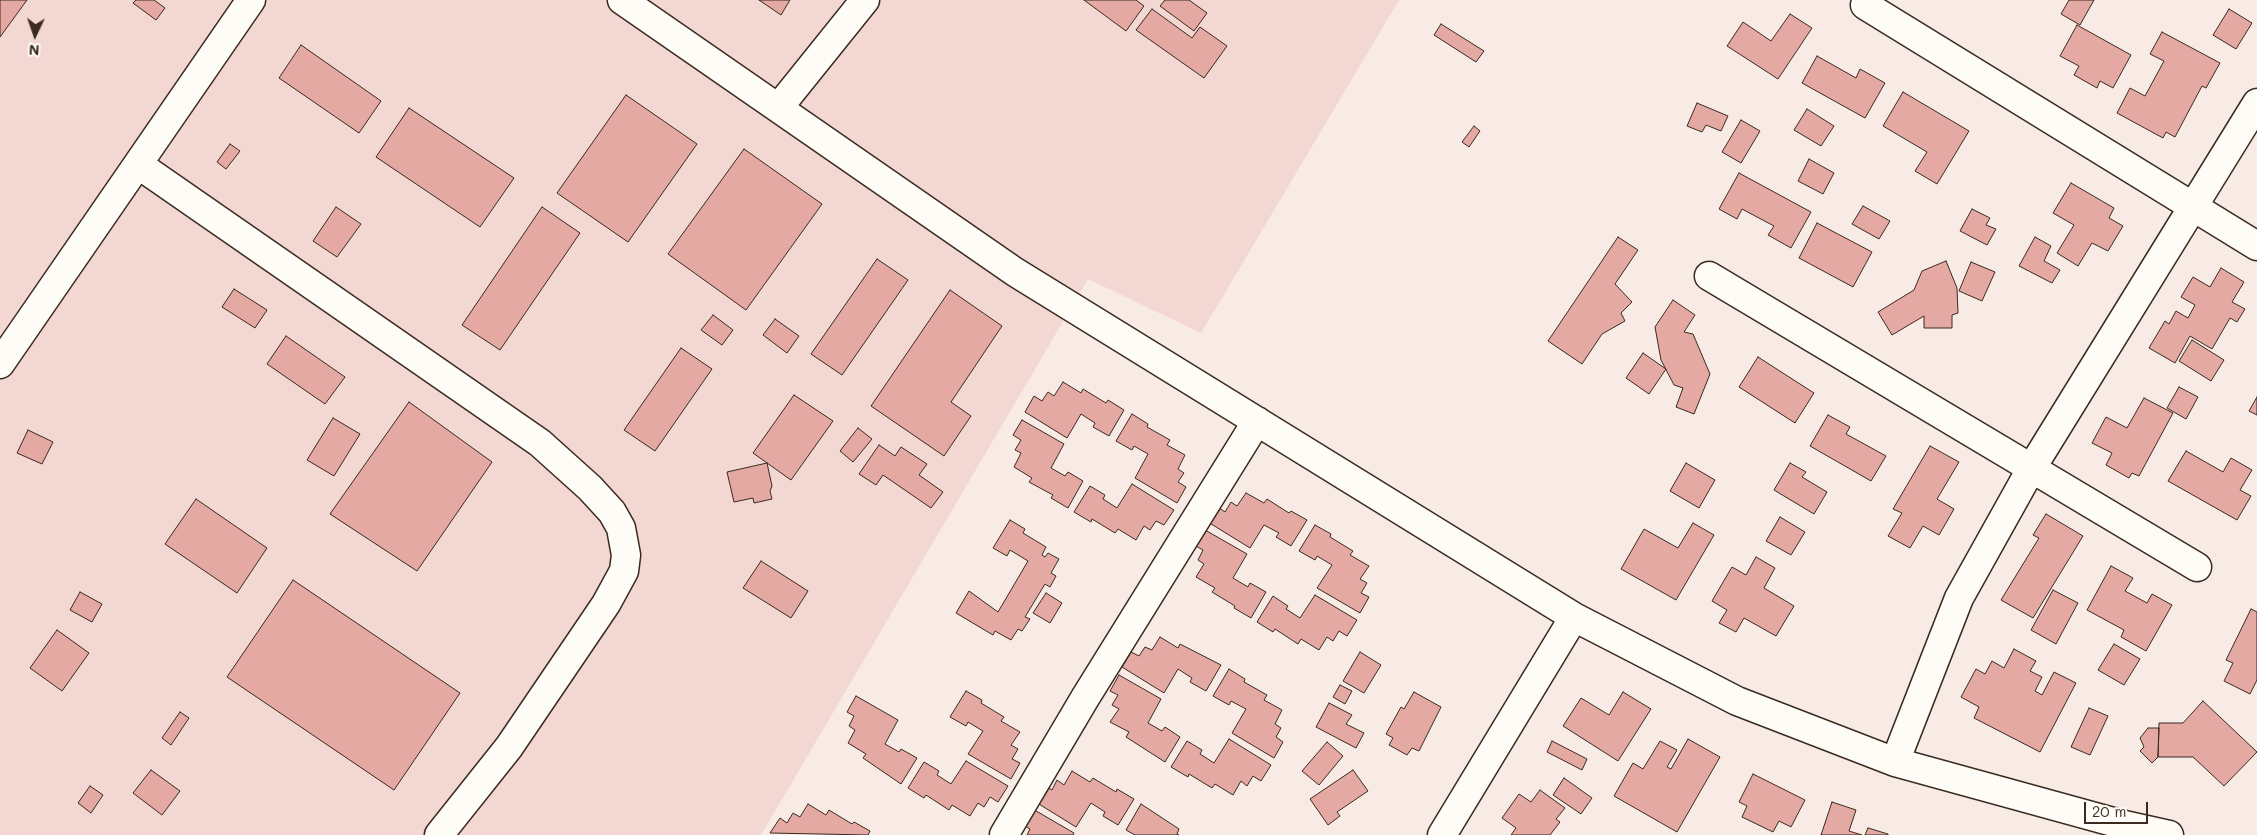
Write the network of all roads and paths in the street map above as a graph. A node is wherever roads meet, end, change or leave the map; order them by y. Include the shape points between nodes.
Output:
1 (251, 0) edge
2 (622, 0) edge
3 (865, 0) edge
4 (1865, 5) dead end
5 (2257, 103) edge
6 (779, 107) junction
7 (139, 165) junction
8 (2195, 207) junction
9 (2257, 246) edge
10 (1709, 276) dead end
11 (0, 364) edge
12 (1258, 421) junction
13 (2031, 469) junction
14 (2197, 566) dead end
15 (1574, 617) junction
16 (1895, 762) junction
17 (438, 835) edge
18 (1004, 835) edge
19 (1442, 835) edge
20 (2170, 835) edge

1 - 7 street
2 - 6 street
3 - 6 street
4 - 8 street
5 - 8 street
6 - 12 street via 1015,272
7 - 11 street
7 - 17 street via 540,443 590,488 622,528 626,555 624,571 606,604 509,747
8 - 9 street
8 - 13 street
10 - 13 street
12 - 15 street
12 - 18 street via 1085,698
13 - 14 street
13 - 16 street via 1958,598
15 - 16 street via 1737,701
15 - 19 street
16 - 20 street

